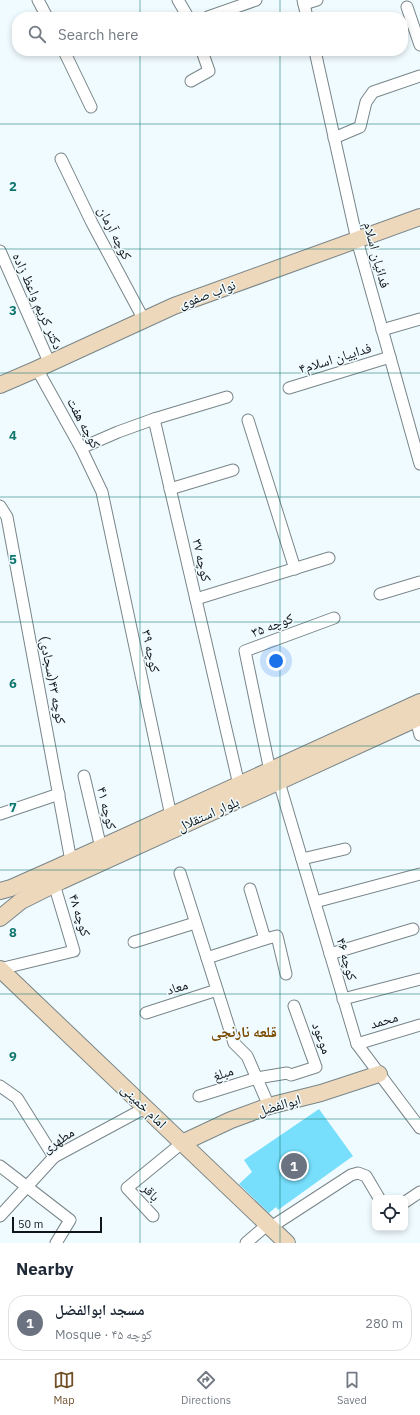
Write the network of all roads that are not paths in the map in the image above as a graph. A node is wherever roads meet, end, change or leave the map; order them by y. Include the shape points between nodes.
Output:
1 (38, 0) edge
2 (178, 0) edge
3 (256, 0) edge
4 (317, 0) edge
5 (304, 2) edge
6 (406, 7) dead end
7 (44, 12) edge
8 (185, 12) edge
9 (222, 12) edge
10 (306, 12) edge
11 (417, 27) edge
12 (420, 45) edge
13 (66, 56) edge
14 (204, 56) edge
15 (315, 56) edge
16 (420, 76) edge
17 (191, 81) dead end
18 (91, 107) dead end
19 (334, 138) junction
20 (61, 159) dead end
21 (420, 217) edge
22 (356, 240) junction
23 (0, 251) edge
24 (420, 319) edge
25 (144, 320) junction
26 (382, 330) junction
27 (390, 358) junction
28 (44, 366) junction
29 (0, 385) edge
30 (289, 388) dead end
31 (227, 397) dead end
32 (154, 419) junction
33 (248, 420) dead end
34 (81, 448) junction
35 (420, 464) edge
36 (233, 470) dead end
37 (170, 489) junction
38 (102, 492) joint
39 (0, 506) edge
40 (3, 518) edge
41 (329, 558) dead end
42 (295, 569) junction
43 (420, 582) edge
44 (380, 594) dead end
45 (196, 599) junction
46 (334, 618) dead end
47 (420, 702) edge
48 (418, 718) edge
49 (420, 735) edge
50 (84, 776) dead end
51 (274, 776) junction
52 (239, 785) junction
53 (59, 794) junction
54 (0, 814) edge
55 (171, 816) junction
56 (101, 848) junction
57 (345, 849) dead end
58 (302, 859) junction
59 (71, 861) junction
60 (180, 873) dead end
61 (420, 874) edge
62 (54, 884) junction
63 (250, 889) dead end
64 (0, 891) edge
65 (315, 902) junction
66 (0, 918) edge
67 (195, 923) junction
68 (413, 929) dead end
69 (265, 939) junction
70 (134, 942) dead end
71 (330, 954) junction
72 (206, 958) junction
73 (0, 969) edge
74 (286, 974) dead end
75 (420, 979) edge
76 (217, 990) junction
77 (343, 999) junction
78 (294, 1006) dead end
79 (146, 1013) dead end
80 (420, 1025) edge
81 (356, 1044) junction
82 (379, 1074) junction
83 (256, 1078) junction
84 (0, 1086) edge
85 (199, 1096) dead end
86 (270, 1106) junction
87 (145, 1108) junction
88 (420, 1128) edge
89 (182, 1143) junction
90 (54, 1157) junction
91 (0, 1166) edge
92 (27, 1186) junction
93 (420, 1192) edge
94 (378, 1195) edge
95 (408, 1200) edge
96 (0, 1216) edge
97 (153, 1216) dead end
98 (269, 1226) junction
99 (56, 1243) edge
100 (246, 1243) edge
101 (287, 1243) edge

1 - 7 street
2 - 8 street
3 - 9 street
4 - 5 street
5 - 10 street
6 - 11 street
11 - 12 street
13 - 18 street
14 - 17 street via 209,71
15 - 19 street, فدائیان اسلام
16 - 19 street via 373,92 366,102 360,127
19 - 22 street, فدائیان اسلام
20 - 25 street, کوچه آرمان
21 - 22 main road, نواب صفوی
22 - 25 main road, نواب صفوی via 174,306
22 - 26 street, فدائیان اسلام
23 - 28 street, دکتر کریم واعظ زاده
24 - 26 street
25 - 28 main road, نواب صفوی
26 - 27 street, فدائیان اسلام
27 - 30 street, فداییان اسلام۴
27 - 35 street, فدائیان اسلام
28 - 29 main road, نواب صفوی
28 - 34 street, کوچه هفت
31 - 32 street
32 - 34 street
32 - 37 street, کوچه ۳۷
33 - 42 street
34 - 38 street, کوچه هفت
36 - 37 street
37 - 45 street, کوچه ۳۷
38 - 55 street, کوچه ۳۹
39 - 40 street, کوچه ۴۳(سجادی)
40 - 53 street, کوچه ۴۳(سجادی)
41 - 42 street
42 - 45 street
43 - 44 street
45 - 52 street, کوچه ۳۷
46 - 51 street, کوچه ۳۵ via 245,651
47 - 51 main road, بلوار استقلال
48 - 49 street
48 - 51 main road, بلوار استقلال
50 - 56 street, کوچه ۴۱
51 - 52 main road, بلوار استقلال
51 - 58 street, کوچه ۴۶
51 - 62 main road, بلوار استقلال
52 - 55 main road, بلوار استقلال
53 - 54 street
53 - 59 street, کوچه ۴۳(سجادی)
55 - 56 main road, بلوار استقلال
56 - 59 main road, بلوار استقلال
57 - 58 street
58 - 65 street, کوچه ۴۶
59 - 64 main road, بلوار استقلال
60 - 67 street
61 - 65 street
62 - 66 main road, بلوار استقلال via 21,901
62 - 73 street, کوچه ۴۸ via 74,951
63 - 69 street
65 - 71 street, کوچه ۴۶
67 - 70 street
67 - 72 street
68 - 71 street
69 - 72 street
69 - 74 street via 277,936
71 - 77 street, کوچه ۴۶
72 - 76 street
73 - 87 main road, امام خمینی
75 - 77 street
76 - 79 street, معاد
76 - 83 street via 234,1043 247,1056
77 - 81 street, کوچه ۴۶
78 - 83 street, موعود via 316,1067 291,1075 287,1073
80 - 81 street, محمد
81 - 82 street, کوچه ۴۶
82 - 86 main road, ابوالفضل
82 - 88 street, کوچه ۴۶
83 - 85 street, مبلغ
83 - 86 street
84 - 90 street via 16,1098
86 - 89 main road, ابوالفضل via 231,1120
87 - 89 main road, امام خمینی
87 - 90 street, مطهری
89 - 97 street, باقر via 127,1188
89 - 98 main road, امام خمینی
90 - 92 street, مطهری
91 - 92 street
92 - 96 street, مطهری
92 - 99 street via 70,1220
93 - 95 street
94 - 98 street via 366,1176 358,1173 350,1175
98 - 100 street
98 - 101 main road, امام خمینی

